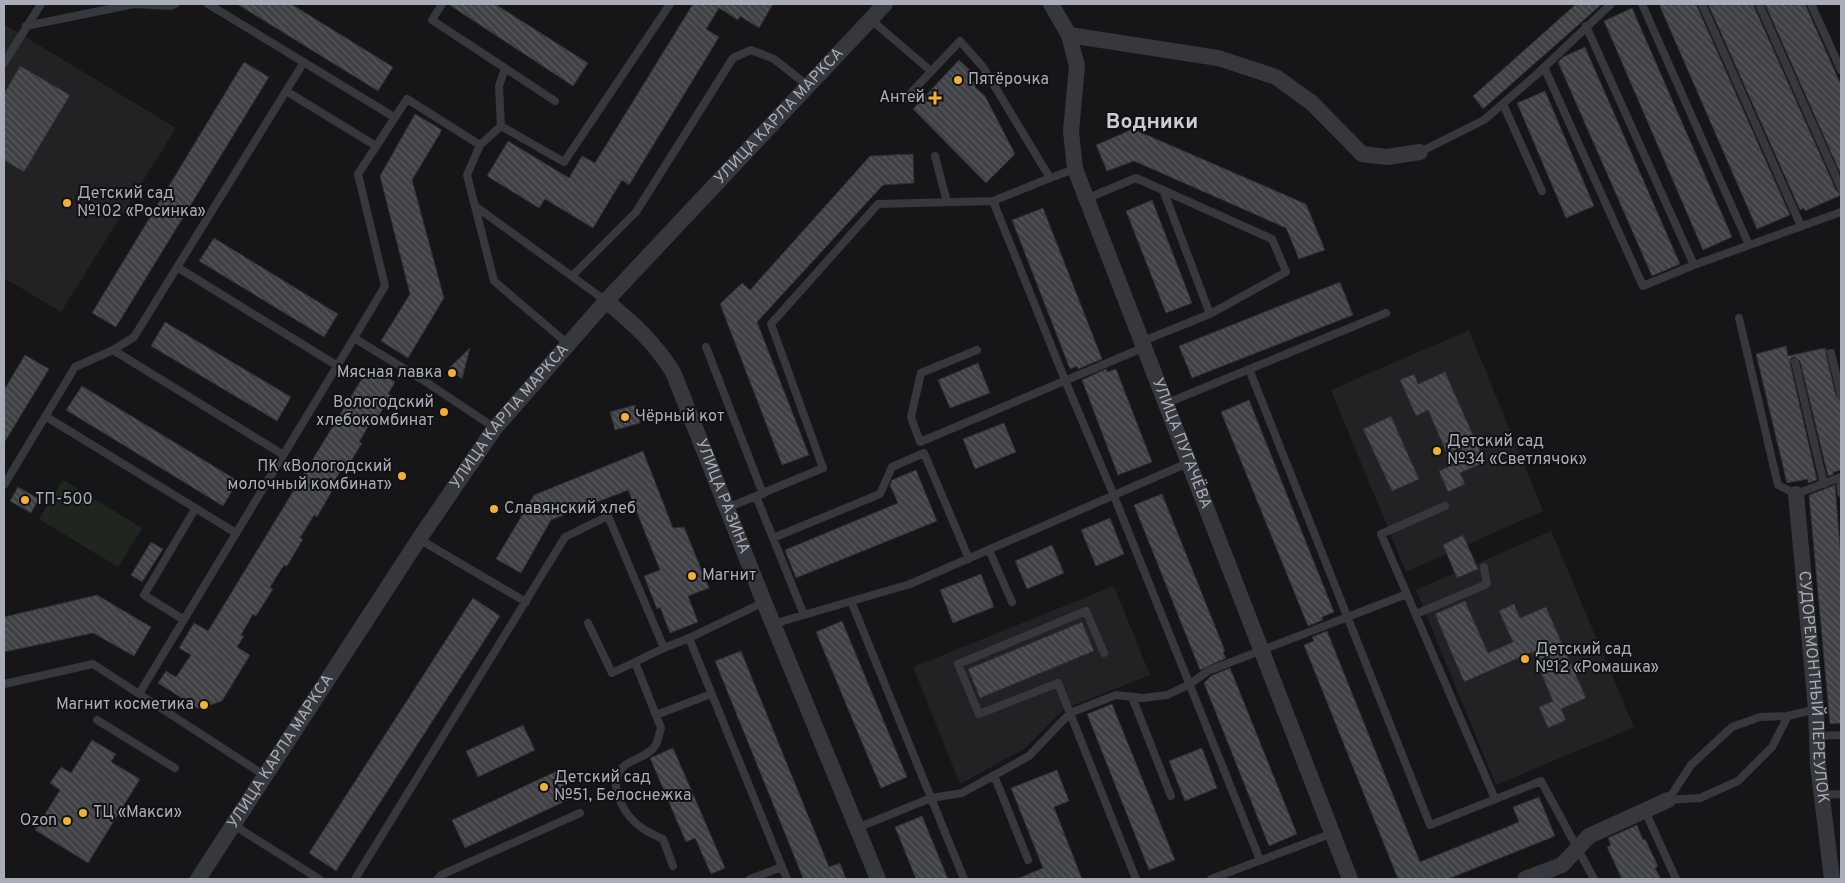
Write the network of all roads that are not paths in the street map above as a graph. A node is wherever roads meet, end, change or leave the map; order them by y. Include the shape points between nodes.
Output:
1 (41, 4) edge
2 (175, 4) edge
3 (208, 4) edge
4 (442, 4) edge
5 (670, 4) edge
6 (885, 4) edge
7 (1051, 4) edge
8 (1610, 4) edge
9 (1642, 4) edge
10 (1702, 4) edge
11 (1759, 4) edge
12 (1812, 4) edge
13 (870, 19) junction
14 (26, 26) junction
15 (1586, 26) junction
16 (1068, 35) junction
17 (304, 62) junction
18 (4, 63) edge
19 (1544, 67) junction
20 (505, 68) junction
21 (1841, 70) edge
22 (931, 71) junction
23 (807, 86) junction
24 (286, 91) junction
25 (905, 99) dead end
26 (555, 101) dead end
27 (1503, 104) junction
28 (394, 117) junction
29 (501, 126) junction
30 (480, 145) junction
31 (376, 146) junction
32 (1420, 152) joint
33 (935, 156) dead end
34 (1076, 169) junction
35 (1050, 178) junction
36 (1841, 188) edge
37 (1163, 190) junction
38 (1542, 191) dead end
39 (1088, 198) junction
40 (993, 201) junction
41 (947, 202) junction
42 (475, 206) junction
43 (1841, 212) edge
44 (1801, 226) junction
45 (1749, 245) junction
46 (1694, 265) junction
47 (177, 267) junction
48 (572, 276) junction
49 (606, 301) junction
50 (1386, 313) dead end
51 (1210, 314) junction
52 (1739, 318) dead end
53 (354, 338) junction
54 (568, 344) junction
55 (1144, 344) junction
56 (706, 347) dead end
57 (113, 350) junction
58 (977, 350) dead end
59 (1831, 352) dead end
60 (1796, 362) dead end
61 (336, 365) junction
62 (1248, 369) junction
63 (1065, 380) junction
64 (1841, 395) edge
65 (1166, 403) junction
66 (45, 416) junction
67 (494, 428) junction
68 (282, 454) junction
69 (1190, 462) junction
70 (1841, 477) edge
71 (1824, 484) junction
72 (4, 485) edge
73 (1841, 493) edge
74 (1796, 494) junction
75 (759, 495) junction
76 (1114, 496) junction
77 (1445, 506) dead end
78 (195, 508) junction
79 (727, 508) junction
80 (236, 533) junction
81 (773, 538) junction
82 (419, 539) junction
83 (989, 550) junction
84 (969, 559) junction
85 (1484, 567) dead end
86 (1407, 594) junction
87 (851, 601) junction
88 (526, 602) junction
89 (764, 602) junction
90 (1012, 602) dead end
91 (1416, 614) junction
92 (804, 615) junction
93 (1347, 618) junction
94 (184, 620) junction
95 (588, 623) dead end
96 (773, 624) junction
97 (688, 638) junction
98 (664, 648) junction
99 (1262, 649) junction
100 (1104, 654) dead end
101 (635, 662) junction
102 (4, 684) edge
103 (1190, 684) junction
104 (139, 694) junction
105 (711, 694) junction
106 (1132, 697) junction
107 (1816, 709) junction
108 (1070, 714) junction
109 (656, 716) junction
110 (1788, 716) junction
111 (97, 720) dead end
112 (1841, 735) edge
113 (1818, 736) junction
114 (175, 768) dead end
115 (994, 775) junction
116 (264, 776) junction
117 (1841, 794) edge
118 (1822, 795) junction
119 (1171, 796) dead end
120 (931, 798) junction
121 (1495, 799) junction
122 (1668, 800) junction
123 (1645, 811) junction
124 (580, 813) dead end
125 (232, 824) junction
126 (857, 828) junction
127 (1333, 833) junction
128 (1578, 848) junction
129 (1028, 860) dead end
130 (1260, 860) junction
131 (673, 866) dead end
132 (782, 867) junction
133 (1545, 876) edge
134 (198, 879) edge
135 (319, 879) edge
136 (355, 879) edge
137 (438, 879) edge
138 (750, 879) edge
139 (787, 879) edge
140 (878, 879) edge
141 (964, 879) edge
142 (1136, 879) edge
143 (1211, 879) edge
144 (1350, 879) edge
145 (1525, 879) edge
146 (1594, 879) edge
147 (1676, 879) edge
148 (1832, 879) edge

1 - 14 lane
2 - 14 lane via 134,4
3 - 17 lane
4 - 20 lane via 432,20
5 - 29 lane via 564,162
6 - 13 street, УЛИЦА КАРЛА МАРКСА
7 - 16 street, УЛИЦА ПУГАЧЁВА
8 - 15 lane
9 - 45 lane
10 - 44 lane
11 - 36 lane
12 - 21 lane
13 - 22 lane
13 - 23 street, УЛИЦА КАРЛА МАРКСА
14 - 18 lane
15 - 19 lane
15 - 46 lane
16 - 32 street via 1227,60 1276,77 1312,103 1362,154 1387,157
16 - 34 street, УЛИЦА ПУГАЧЁВА via 1077,66 1071,131
17 - 24 lane
17 - 28 lane
19 - 27 lane
19 - 46 lane via 1643,286
20 - 26 lane
20 - 29 lane via 500,86
22 - 25 lane
22 - 35 lane via 960,41 983,67
23 - 48 lane via 774,59 751,50 733,58 636,212
23 - 49 street, УЛИЦА КАРЛА МАРКСА
24 - 31 lane
24 - 47 lane
27 - 32 lane via 1484,120
27 - 38 lane
28 - 30 lane via 407,98
28 - 31 lane
29 - 30 lane
30 - 42 lane via 467,175
31 - 53 lane via 358,174 385,286
33 - 41 lane
34 - 35 lane
34 - 39 street, УЛИЦА ПУГАЧЁВА
35 - 40 lane
37 - 39 lane via 1136,178
37 - 51 lane
37 - 51 lane via 1272,239 1286,272
39 - 55 street, УЛИЦА ПУГАЧЁВА
40 - 41 lane
40 - 63 lane
41 - 75 lane via 878,204 771,324 823,468
42 - 48 lane
42 - 54 lane via 494,281
43 - 44 lane
44 - 45 lane
45 - 46 lane
47 - 57 lane via 134,337
47 - 61 lane
48 - 49 lane
49 - 54 street, УЛИЦА КАРЛА МАРКСА
49 - 79 street, УЛИЦА РАЗИНА via 644,333 673,372
50 - 62 lane
51 - 55 lane
52 - 74 lane via 1778,486
53 - 61 lane
53 - 67 lane via 424,380
54 - 67 street, УЛИЦА КАРЛА МАРКСА
55 - 63 lane
55 - 65 street, УЛИЦА ПУГАЧЁВА
56 - 75 lane
57 - 66 lane via 74,367
57 - 68 lane
58 - 63 lane via 920,373 911,417 920,442
59 - 64 lane
60 - 71 lane
61 - 68 lane
62 - 65 lane
62 - 93 lane
63 - 76 lane
65 - 69 street, УЛИЦА ПУГАЧЁВА
66 - 72 lane
66 - 78 lane
67 - 82 street, УЛИЦА КАРЛА МАРКСА
68 - 80 lane
69 - 76 lane
69 - 99 street, УЛИЦА ПУГАЧЁВА
70 - 71 lane
70 - 73 lane
71 - 74 lane
74 - 107 street, СУДОРЕМОНТНЫЙ ПЕРЕУЛОК
75 - 79 lane
75 - 81 lane
76 - 83 lane
76 - 103 lane
77 - 86 lane via 1381,534
78 - 80 lane
78 - 94 lane via 144,595
79 - 89 street, УЛИЦА РАЗИНА
80 - 94 lane
81 - 84 lane via 880,494 892,467 924,453
81 - 92 lane
82 - 88 lane
82 - 116 street, УЛИЦА КАРЛА МАРКСА
83 - 84 lane
83 - 90 lane
84 - 87 lane via 910,584
85 - 91 lane via 1487,584
86 - 91 lane
86 - 93 lane
87 - 92 lane
87 - 120 lane
88 - 98 lane via 566,537 608,516
88 - 136 lane
89 - 96 street, УЛИЦА РАЗИНА
89 - 97 lane
91 - 121 lane
92 - 96 lane
93 - 99 lane
93 - 121 lane via 1430,825
94 - 104 lane
95 - 101 lane via 612,673
96 - 126 street, УЛИЦА РАЗИНА
97 - 98 lane
97 - 105 lane
98 - 101 lane
99 - 103 lane via 1208,671
99 - 127 street, УЛИЦА ПУГАЧЁВА
100 - 108 lane via 1086,611 958,664 979,714 1058,683
101 - 109 lane
102 - 104 lane via 93,664
103 - 106 lane via 1166,695
103 - 130 lane
104 - 116 lane
105 - 109 lane
105 - 132 lane
106 - 108 lane via 1116,695
106 - 119 lane
107 - 110 lane
107 - 113 street, СУДОРЕМОНТНЫЙ ПЕРЕУЛОК
108 - 115 lane via 1029,756
108 - 142 lane
109 - 131 lane via 661,728 654,747 623,768 617,778 616,790 631,818 663,839
110 - 122 lane via 1760,718 1732,727 1691,765
110 - 122 lane via 1772,747 1738,781 1700,798
111 - 114 lane
112 - 113 lane
113 - 118 street, СУДОРЕМОНТНЫЙ ПЕРЕУЛОК
115 - 120 lane via 962,793
115 - 129 lane
116 - 125 street, УЛИЦА КАРЛА МАРКСА
117 - 118 lane
118 - 148 street, СУДОРЕМОНТНЫЙ ПЕРЕУЛОК
120 - 126 lane
120 - 141 lane
121 - 128 lane via 1541,781
122 - 123 street
123 - 128 street via 1589,836
123 - 147 lane
124 - 137 lane
125 - 134 street, УЛИЦА КАРЛА МАРКСА
125 - 135 lane
126 - 140 street, УЛИЦА РАЗИНА
127 - 130 lane
127 - 144 street, УЛИЦА ПУГАЧЁВА
128 - 133 street via 1562,865
128 - 146 lane
130 - 143 lane
132 - 138 lane
132 - 139 lane
133 - 145 street

